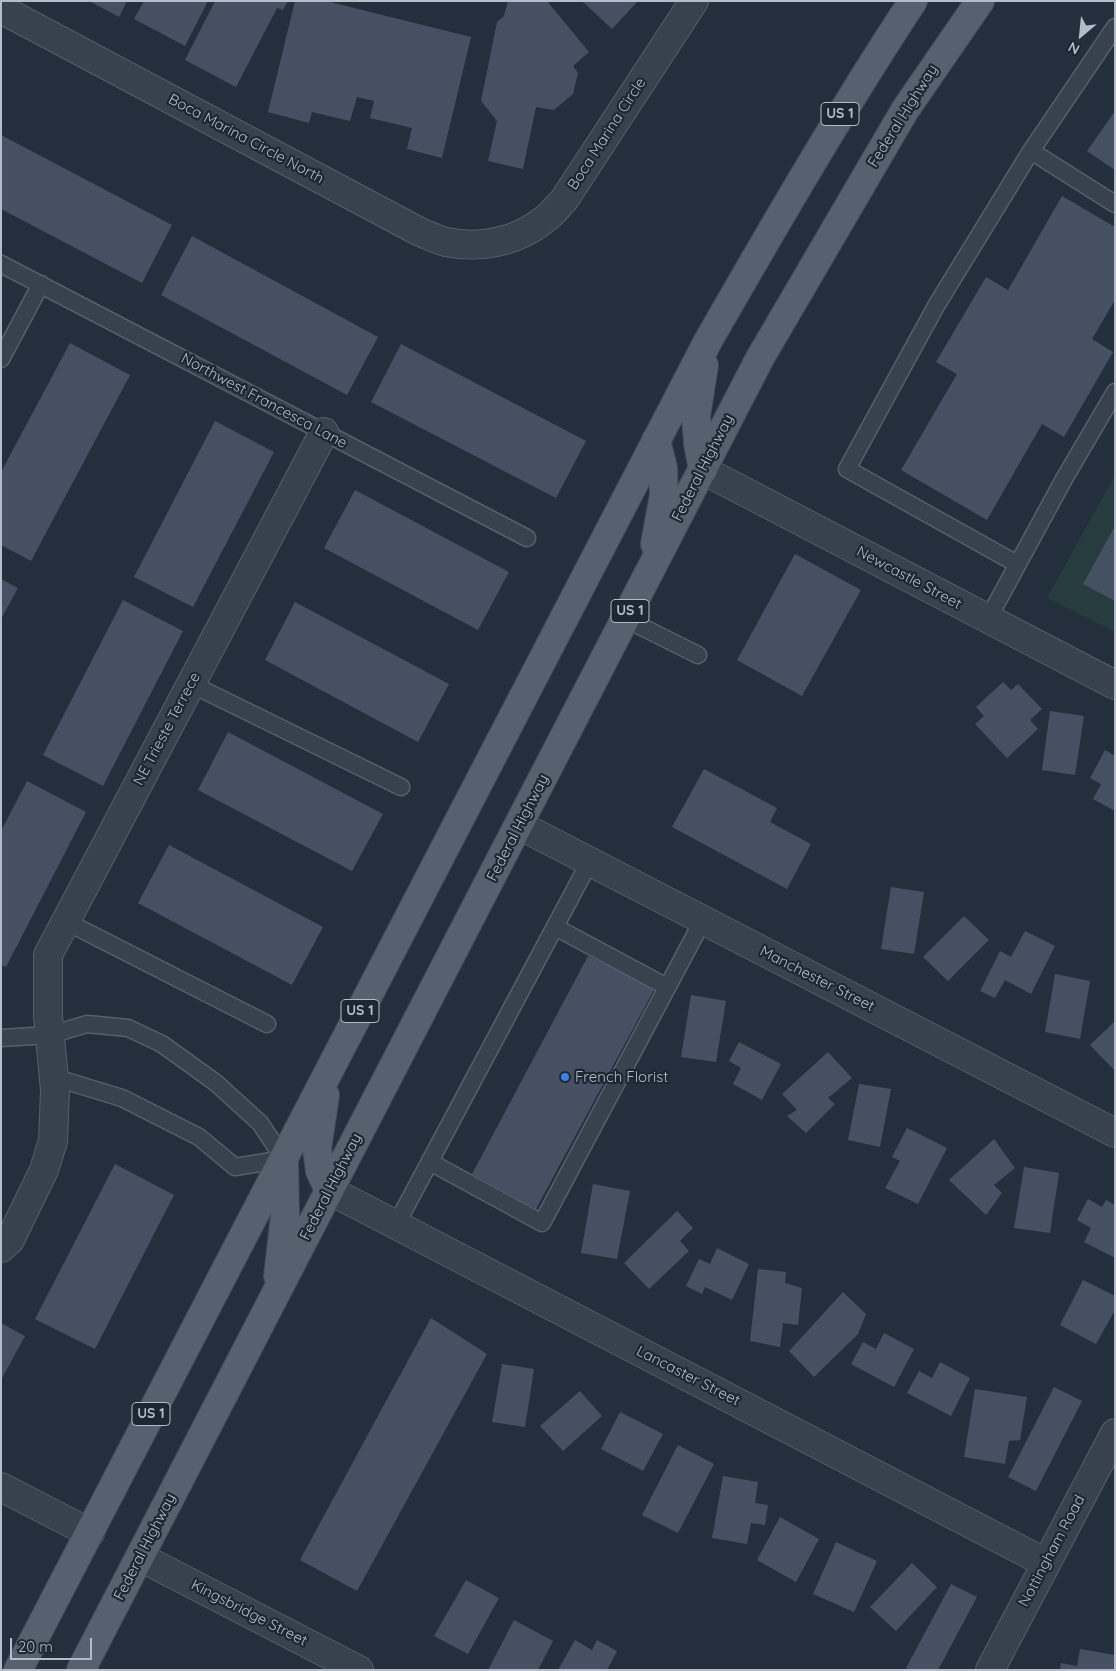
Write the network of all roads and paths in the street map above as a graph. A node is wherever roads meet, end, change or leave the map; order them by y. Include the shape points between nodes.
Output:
1 (694, 1) edge
2 (913, 1) edge
3 (980, 1) edge
4 (1, 9) edge
5 (1115, 28) edge
6 (1031, 151) junction
7 (1115, 204) edge
8 (498, 243) joint
9 (1, 264) edge
10 (41, 284) junction
11 (708, 341) junction
12 (1, 359) edge
13 (1115, 392) edge
14 (324, 432) junction
15 (656, 440) junction
16 (702, 470) junction
17 (527, 538) dead end
18 (1018, 564) junction
19 (650, 570) junction
20 (626, 619) junction
21 (988, 619) junction
22 (698, 655) dead end
23 (191, 684) junction
24 (1115, 685) edge
25 (401, 787) dead end
26 (519, 825) junction
27 (590, 861) junction
28 (703, 920) junction
29 (66, 921) junction
30 (555, 927) junction
31 (667, 987) junction
32 (267, 1024) dead end
33 (50, 1035) junction
34 (1, 1038) edge
35 (328, 1074) junction
36 (53, 1077) junction
37 (1115, 1133) edge
38 (284, 1159) junction
39 (430, 1162) junction
40 (329, 1190) junction
41 (396, 1225) junction
42 (1, 1248) edge
43 (275, 1295) junction
44 (1114, 1434) edge
45 (1, 1487) edge
46 (90, 1533) junction
47 (140, 1557) junction
48 (1046, 1563) junction
49 (18, 1670) edge
50 (81, 1670) edge
51 (358, 1670) edge
52 (990, 1670) edge

1 - 8 street, Boca Marina Circle via 564,200 523,234
2 - 11 main road, US 1 via 793,192
3 - 16 main road, Federal Highway / US 1 via 905,110 760,358
4 - 8 street, Boca Marina Circle North via 420,232 444,242
5 - 6 lane
6 - 7 lane
6 - 18 lane via 936,306 847,469
9 - 10 lane, Northwest Francesca Lane
10 - 12 lane
10 - 14 lane, Northwest Francesca Lane
11 - 15 main road, US 1
11 - 16 main road via 696,416
13 - 18 lane
14 - 17 lane, Northwest Francesca Lane
14 - 23 street, NE Trieste Terrece
15 - 19 main road via 663,468 664,494
15 - 35 main road, US 1
16 - 19 main road, Federal Highway / US 1
16 - 21 street, Newcastle Street
18 - 21 lane
19 - 20 main road, Federal Highway / US 1
20 - 22 lane
20 - 26 main road, Federal Highway / US 1
21 - 24 street, Newcastle Street
23 - 25 lane
23 - 29 street, NE Trieste Terrece
26 - 27 street, Manchester Street
26 - 40 main road, Federal Highway / US 1
27 - 28 street, Manchester Street
27 - 30 lane
28 - 31 lane
28 - 37 street, Manchester Street
29 - 32 lane
29 - 33 street, NE Trieste Terrece via 48,955
30 - 31 lane
30 - 39 lane
31 - 39 lane via 542,1223
33 - 34 lane
33 - 36 street, NE Trieste Terrece
33 - 38 lane via 87,1024 128,1028 162,1044 216,1083 260,1123
35 - 38 main road, US 1
35 - 40 main road via 317,1149 320,1171
36 - 38 lane via 122,1098 199,1137 235,1167
36 - 42 street, NE Trieste Terrece via 54,1141 44,1170 10,1240
38 - 43 main road via 285,1216
38 - 46 main road, US 1
39 - 41 lane
40 - 41 street, Lancaster Street
40 - 43 main road, Federal Highway / US 1
41 - 48 street, Lancaster Street
43 - 47 main road, Federal Highway / US 1
44 - 48 street, Nottingham Road
45 - 46 street
46 - 49 main road, US 1
47 - 50 main road, Federal Highway / US 1
47 - 51 street, Kingsbridge Street
48 - 52 street, Nottingham Road

